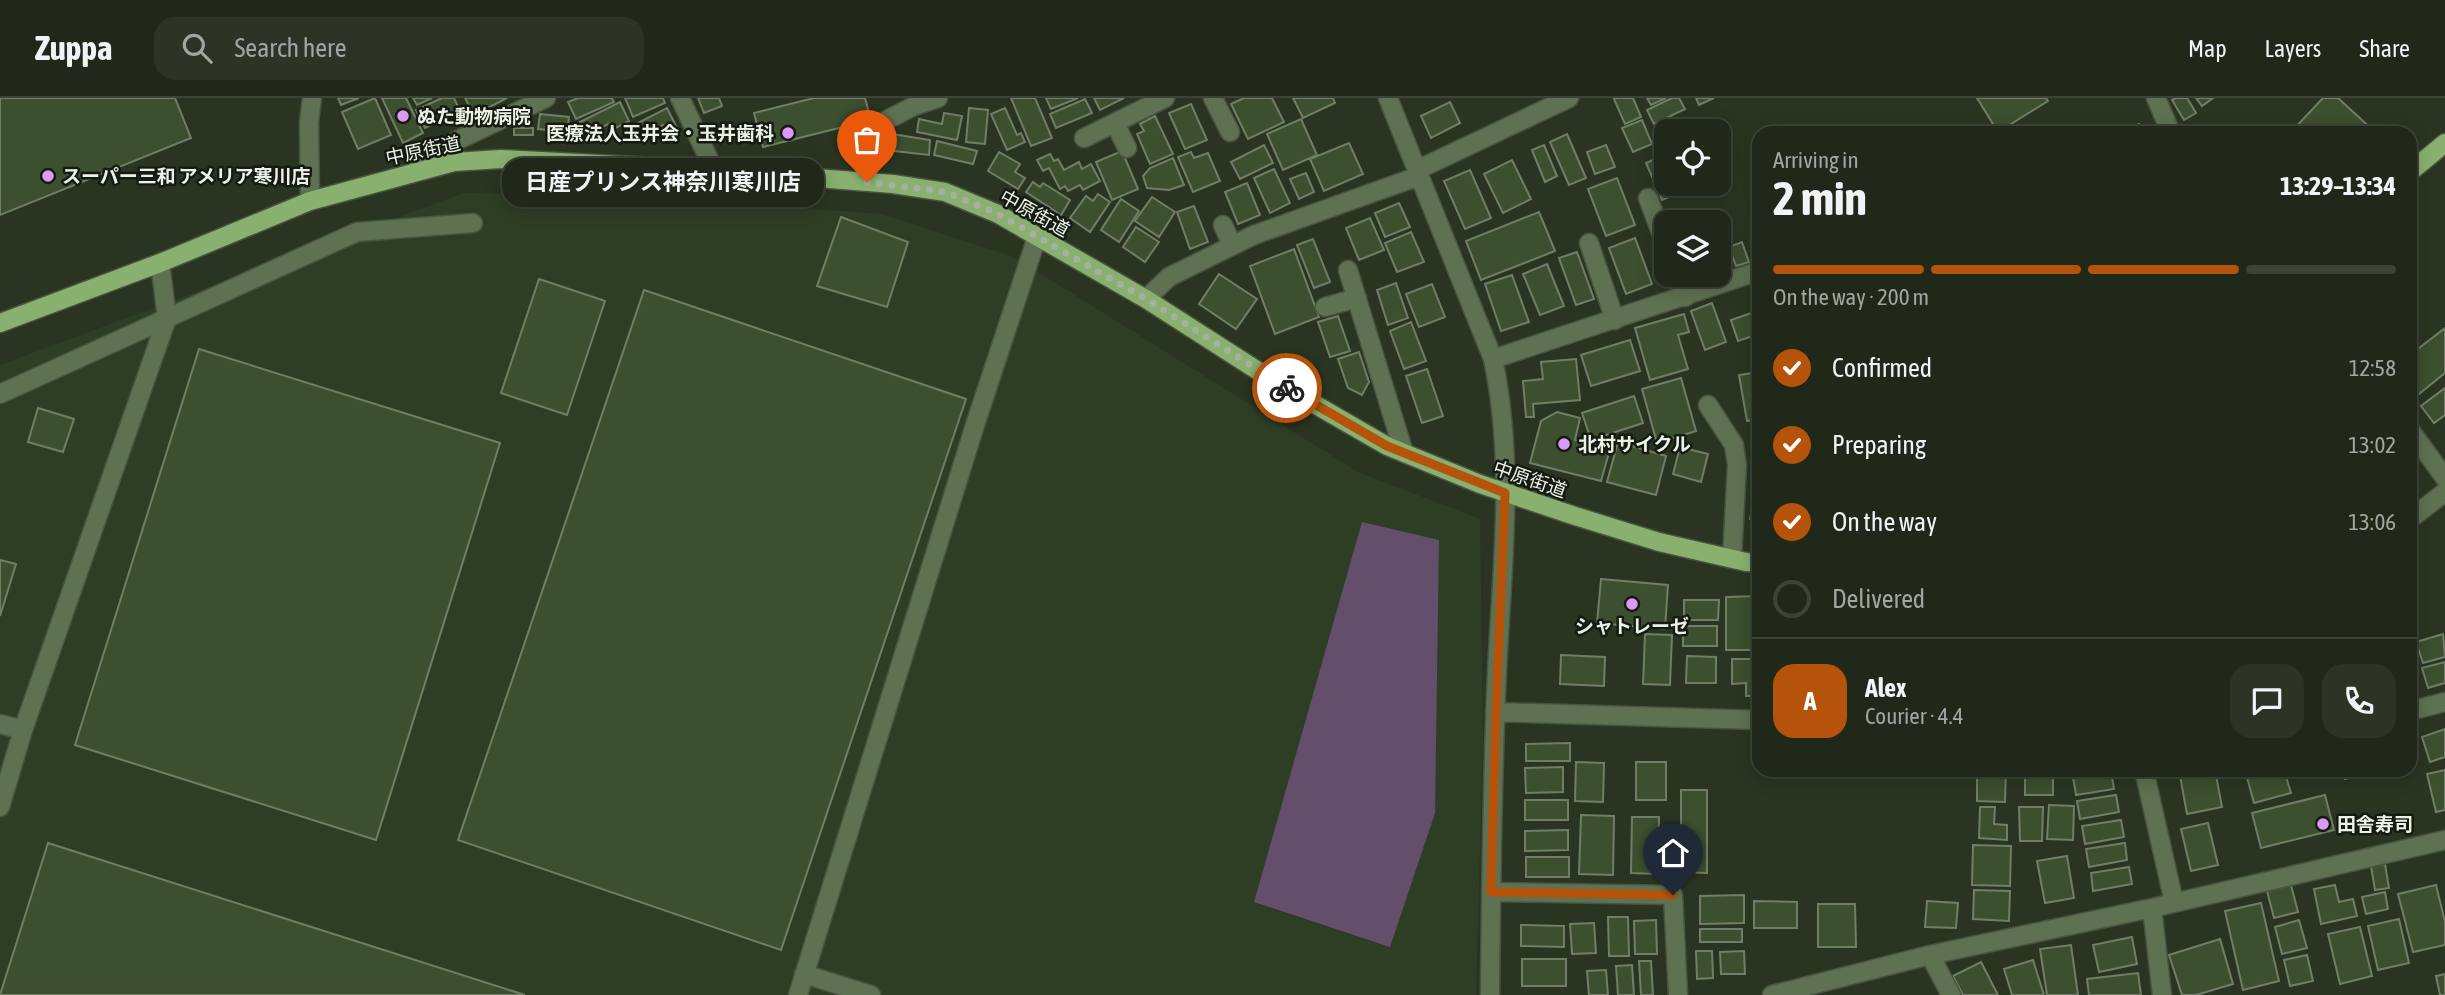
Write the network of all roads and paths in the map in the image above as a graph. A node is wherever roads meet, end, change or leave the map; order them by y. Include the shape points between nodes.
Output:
1 (312, 98) edge
2 (546, 98) edge
3 (680, 98) edge
4 (1165, 98) edge
5 (1213, 98) edge
6 (1388, 98) edge
7 (1569, 98) edge
8 (2156, 98) edge
9 (926, 100) edge
10 (1115, 122) junction
11 (881, 123) dead end
12 (2168, 126) edge
13 (1230, 132) dead end
14 (1084, 138) dead end
15 (2445, 143) edge
16 (1127, 148) dead end
17 (2417, 166) edge
18 (714, 170) junction
19 (412, 172) junction
20 (1418, 173) junction
21 (1648, 198) dead end
22 (310, 201) junction
23 (1654, 214) edge
24 (473, 223) dead end
25 (1223, 225) dead end
26 (1037, 237) junction
27 (1589, 243) dead end
28 (1232, 245) junction
29 (160, 264) junction
30 (1348, 270) dead end
31 (1752, 273) edge
32 (1681, 287) edge
33 (1685, 297) junction
34 (1357, 298) junction
35 (1146, 299) junction
36 (1325, 307) dead end
37 (167, 318) junction
38 (1615, 320) junction
39 (0, 323) edge
40 (1493, 359) junction
41 (0, 394) edge
42 (1708, 405) dead end
43 (2417, 440) edge
44 (1404, 453) junction
45 (2445, 478) edge
46 (2445, 492) edge
47 (1505, 493) junction
48 (2417, 514) edge
49 (1732, 559) junction
50 (1752, 562) edge
51 (2445, 702) edge
52 (2417, 709) edge
53 (1496, 712) junction
54 (1752, 720) edge
55 (0, 724) edge
56 (23, 730) junction
57 (2146, 777) edge
58 (0, 807) edge
59 (2445, 840) edge
60 (1491, 892) junction
61 (2174, 902) junction
62 (2152, 908) junction
63 (1930, 955) junction
64 (804, 974) junction
65 (797, 995) edge
66 (871, 995) edge
67 (1490, 995) edge
68 (1678, 995) edge
69 (1772, 995) edge
70 (1951, 995) edge
71 (2162, 995) edge

1 - 22 street
2 - 19 street via 454,142
3 - 18 street
4 - 10 street
5 - 13 street
6 - 20 street
7 - 20 street
8 - 12 street
9 - 11 street
10 - 14 street
10 - 16 street
15 - 17 main road
18 - 19 main road, 中原街道 via 501,159 454,162
18 - 26 main road, 中原街道 via 946,192
19 - 22 main road, 中原街道
20 - 28 street
20 - 40 street
21 - 23 street
22 - 29 main road, 中原街道
24 - 37 street via 357,232
25 - 28 street
26 - 35 main road, 中原街道
26 - 64 street
27 - 38 street
28 - 35 street via 1170,277
29 - 37 street
29 - 39 main road, 中原街道
30 - 34 street
31 - 33 street
32 - 33 street
33 - 38 street
34 - 36 street
34 - 44 street
35 - 44 main road, 中原街道 via 1266,376
37 - 41 street
37 - 56 street
38 - 40 street
40 - 47 street via 1501,398
42 - 49 street via 1734,445
43 - 45 street
44 - 47 main road, 中原街道
46 - 48 street
47 - 49 main road, 中原街道 via 1647,538
47 - 53 street
49 - 50 main road, 中原街道
51 - 52 street
53 - 54 street
53 - 60 street
55 - 56 street
56 - 58 street
57 - 61 street
59 - 61 street
60 - 67 street
60 - 68 street via 1673,895
61 - 62 street
62 - 63 street
62 - 71 street
63 - 69 street
63 - 70 street
64 - 65 street
64 - 66 street

